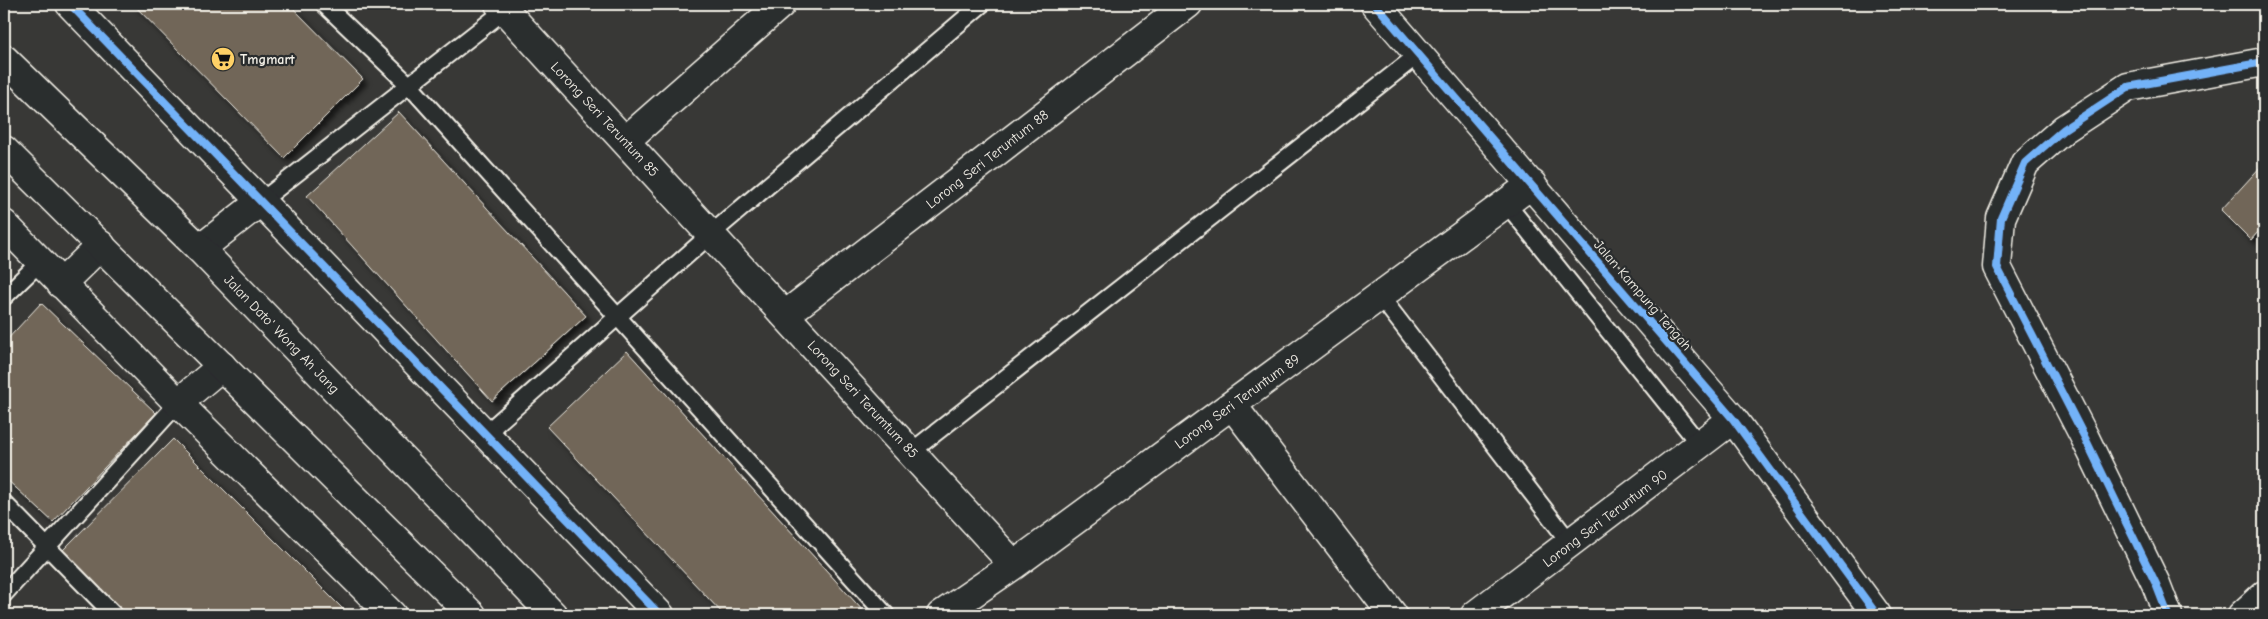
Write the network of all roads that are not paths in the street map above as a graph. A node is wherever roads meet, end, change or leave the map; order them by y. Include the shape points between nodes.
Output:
1 (70, 4) edge
2 (324, 4) edge
3 (781, 4) edge
4 (982, 4) edge
5 (1188, 4) edge
6 (1374, 4) edge
7 (502, 7) edge
8 (1419, 54) junction
9 (4, 59) edge
10 (2264, 62) edge
11 (409, 86) junction
12 (625, 141) junction
13 (4, 150) edge
14 (1532, 184) junction
15 (260, 202) junction
16 (1506, 203) junction
17 (4, 224) edge
18 (711, 234) junction
19 (101, 245) junction
20 (200, 249) junction
21 (40, 262) junction
22 (61, 284) junction
23 (1380, 296) junction
24 (4, 297) edge
25 (785, 315) junction
26 (617, 317) junction
27 (222, 366) junction
28 (178, 403) junction
29 (1232, 405) junction
30 (1733, 419) junction
31 (485, 434) junction
32 (1700, 445) junction
33 (911, 452) junction
34 (4, 503) edge
35 (1571, 544) junction
36 (46, 548) junction
37 (1014, 564) junction
38 (4, 594) edge
39 (2264, 595) edge
40 (1869, 613) edge
41 (114, 615) edge
42 (392, 615) edge
43 (472, 615) edge
44 (553, 615) edge
45 (660, 615) edge
46 (886, 615) edge
47 (941, 615) edge
48 (1393, 615) edge
49 (1475, 615) edge
50 (2168, 615) edge
51 (2242, 615) edge

1 - 15 street
2 - 11 lane
3 - 12 street
4 - 18 lane
5 - 25 street, Lorong Seri Teruntum 88
6 - 8 street, Jalan Kampung Tengah
7 - 11 lane
7 - 12 street, Lorong Seri Teruntum 85
8 - 14 street, Jalan Kampung Tengah
8 - 33 lane
9 - 20 street, Jalan Dato' Wong Ah Jang
10 - 50 street via 2128,87 2064,129 2025,163 2001,218 1997,267 2085,438
11 - 15 lane
11 - 26 lane
12 - 18 street, Lorong Seri Teruntum 85
13 - 19 street
14 - 16 street, Lorong Seri Teruntum 89
14 - 30 street, Jalan Kampung Tengah
15 - 20 street
15 - 31 street
16 - 23 street, Lorong Seri Teruntum 89
16 - 32 lane
17 - 21 street
18 - 25 street, Lorong Seri Terumtum 85
18 - 26 lane
19 - 22 street
19 - 27 street
20 - 44 street, Jalan Dato' Wong Ah Jang
21 - 22 street
21 - 24 lane
22 - 28 street
23 - 29 street, Lorong Seri Teruntum 89
23 - 35 lane
25 - 33 street, Lorong Seri Terumtum 85
26 - 31 lane
26 - 46 lane
27 - 28 street
27 - 43 street
28 - 36 lane
28 - 42 street
29 - 37 street, Lorong Seri Teruntum 89
29 - 48 street
30 - 32 street, Lorong Seri Teruntum 90
30 - 40 street, Jalan Kampung Tengah
31 - 45 street
32 - 35 street, Lorong Seri Teruntum 90
33 - 37 street, Lorong Seri Terumtum 85
34 - 36 lane
35 - 49 street, Lorong Seri Teruntum 90
36 - 38 lane
36 - 41 lane
37 - 47 street, Lorong Seri Teruntum 89
39 - 51 street

